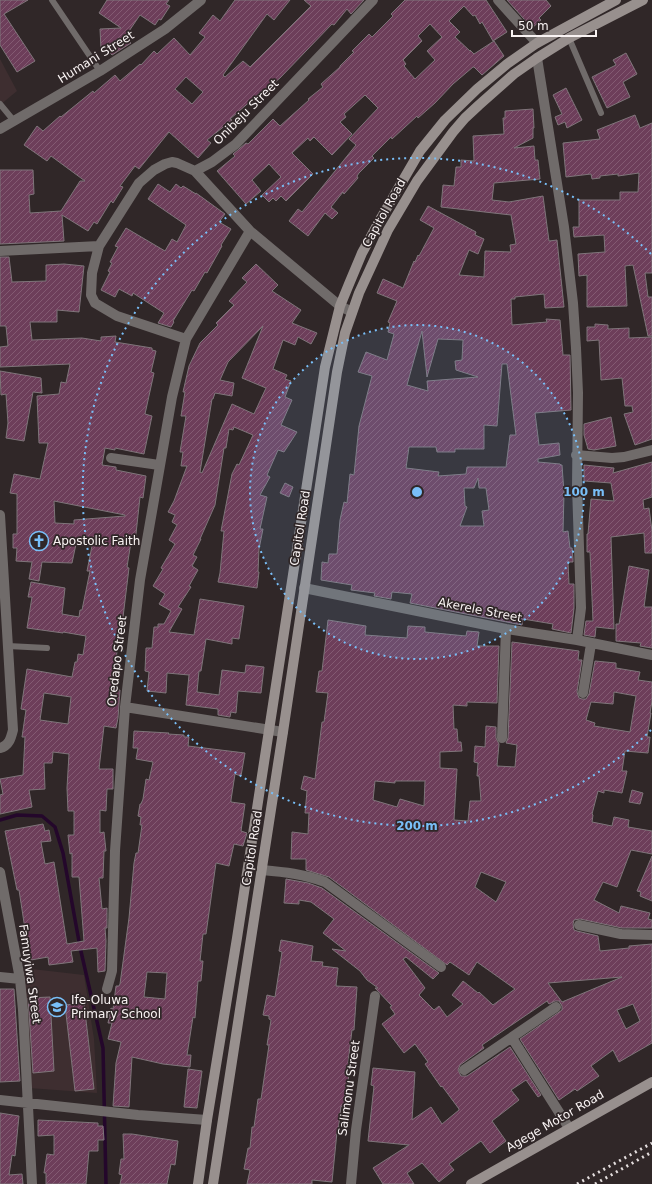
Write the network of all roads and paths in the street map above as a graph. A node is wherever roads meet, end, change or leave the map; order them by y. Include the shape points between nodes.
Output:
1 (52, 0) edge
2 (201, 0) edge
3 (373, 0) edge
4 (498, 0) edge
5 (616, 0) edge
6 (643, 0) edge
7 (569, 38) junction
8 (537, 43) junction
9 (537, 58) junction
10 (100, 71) junction
11 (0, 104) edge
12 (601, 113) dead end
13 (14, 121) junction
14 (0, 129) edge
15 (195, 171) junction
16 (250, 231) junction
17 (99, 246) junction
18 (0, 251) edge
19 (340, 306) junction
20 (352, 312) junction
21 (186, 339) junction
22 (652, 450) edge
23 (576, 455) junction
24 (111, 458) dead end
25 (159, 465) junction
26 (0, 515) edge
27 (304, 588) junction
28 (506, 629) junction
29 (577, 640) junction
30 (592, 644) junction
31 (8, 646) junction
32 (47, 648) dead end
33 (652, 655) edge
34 (583, 693) dead end
35 (125, 707) junction
36 (269, 729) junction
37 (283, 732) junction
38 (502, 738) dead end
39 (0, 748) edge
40 (262, 870) junction
41 (0, 872) edge
42 (579, 925) dead end
43 (652, 935) edge
44 (441, 967) dead end
45 (0, 977) edge
46 (20, 979) junction
47 (108, 989) dead end
48 (375, 996) dead end
49 (556, 1007) dead end
50 (512, 1038) junction
51 (464, 1070) dead end
52 (652, 1082) edge
53 (0, 1100) edge
54 (28, 1104) junction
55 (207, 1120) junction
56 (569, 1128) junction
57 (32, 1184) edge
58 (198, 1184) edge
59 (213, 1184) edge
60 (350, 1184) edge
61 (471, 1184) edge

1 - 10 lane
2 - 10 street, Humani Street via 165,29
3 - 15 street, Onibeju Street via 236,144
4 - 8 street
5 - 8 main road, Capitol Road
6 - 7 main road, Capitol Road
7 - 9 main road, Capitol Road
7 - 12 lane
8 - 19 main road, Capitol Road via 477,89 445,120 420,151 362,253
9 - 20 main road, Capitol Road via 514,74 465,118 430,163 388,230
9 - 23 street via 564,227 573,303 578,393
10 - 13 street, Humani Street
11 - 13 lane
13 - 14 street, Humani Street
15 - 16 street
15 - 17 street via 172,162 154,170 139,183
16 - 19 street
16 - 21 street, Oredapo Street
17 - 18 street
17 - 21 street via 92,273 91,295 95,303 117,316
19 - 20 street
19 - 36 main road, Capitol Road via 324,367
20 - 27 main road, Capitol Road via 337,372
21 - 25 street, Oredapo Street
22 - 23 street via 612,458
23 - 29 street via 581,608
24 - 25 street
25 - 35 street, Oredapo Street via 140,580
26 - 31 street
27 - 28 street, Akerele Street
27 - 37 main road, Capitol Road
28 - 29 street, Akerele Street
28 - 38 street
29 - 30 street, Akerele Street
30 - 33 street, Akerele Street
30 - 34 street
31 - 32 lane
31 - 39 street via 13,730 8,744
35 - 36 street
35 - 47 street, Oredapo Street via 115,851 112,971
36 - 37 street
36 - 55 main road, Capitol Road via 239,931
37 - 40 main road, Capitol Road
40 - 44 street via 294,872 324,882
40 - 59 main road, Capitol Road
41 - 46 street, Famuyiwa Street
42 - 43 street via 621,934
45 - 46 street
46 - 54 street, Famuyiwa Street
48 - 60 street, Salimonu Street
49 - 50 street
50 - 51 street
50 - 56 street
52 - 56 main road, Agege Motor Road
53 - 54 street
54 - 55 street
54 - 57 street, Famuyiwa Street
55 - 58 main road, Capitol Road
56 - 61 main road, Agege Motor Road

